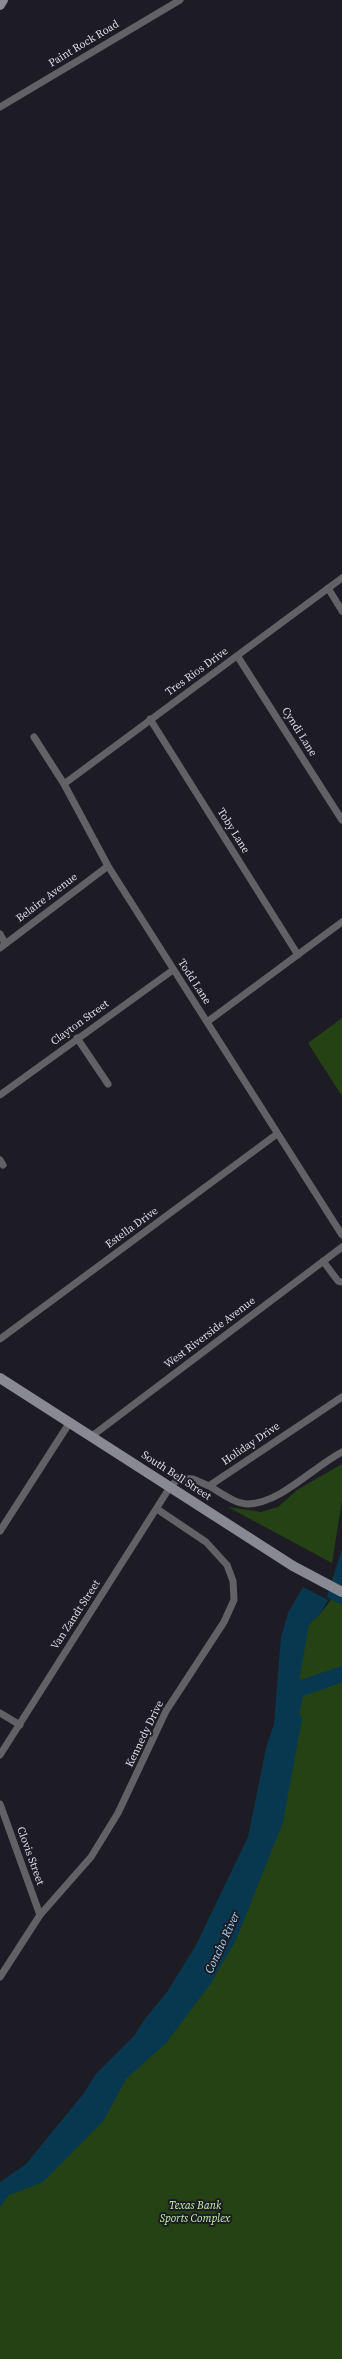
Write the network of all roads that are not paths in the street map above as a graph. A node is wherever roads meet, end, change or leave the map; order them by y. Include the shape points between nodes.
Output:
1 (3, 0) edge
2 (180, 0) edge
3 (0, 5) edge
4 (0, 107) edge
5 (342, 578) edge
6 (328, 588) junction
7 (342, 611) edge
8 (238, 657) junction
9 (150, 719) junction
10 (34, 737) dead end
11 (64, 784) junction
12 (342, 820) edge
13 (108, 866) junction
14 (342, 922) edge
15 (0, 934) edge
16 (3, 946) edge
17 (298, 954) junction
18 (173, 970) junction
19 (207, 1022) junction
20 (77, 1038) junction
21 (108, 1084) dead end
22 (0, 1095) edge
23 (277, 1134) junction
24 (342, 1235) edge
25 (342, 1247) edge
26 (323, 1261) junction
27 (342, 1282) edge
28 (0, 1339) edge
29 (0, 1378) edge
30 (342, 1397) edge
31 (70, 1422) junction
32 (92, 1436) junction
33 (342, 1452) edge
34 (170, 1486) junction
35 (209, 1486) junction
36 (157, 1509) junction
37 (0, 1531) edge
38 (342, 1592) edge
39 (0, 1712) edge
40 (20, 1725) junction
41 (0, 1755) edge
42 (0, 1804) edge
43 (40, 1915) junction
44 (0, 1977) edge

1 - 3 main road
2 - 4 street, Paint Rock Road
5 - 6 street, Tres Rios Drive
6 - 7 street
6 - 8 street, Tres Rios Drive
8 - 9 street, Tres Rios Drive
8 - 12 street, Cyndi Lane
9 - 11 street, Tres Rios Drive
9 - 17 street, Toby Lane
10 - 11 street, Todd Lane
11 - 13 street, Todd Lane
13 - 16 street, Belaire Avenue
13 - 18 street, Todd Lane
14 - 17 street
15 - 16 street
17 - 19 street
18 - 19 street, Todd Lane
18 - 20 street, Clayton Street
19 - 23 street, Todd Lane
20 - 21 street
20 - 22 street, Clayton Street
23 - 24 street, Todd Lane
23 - 28 street, Estella Drive
25 - 26 street, West Riverside Avenue
26 - 27 street via 338,1281
26 - 32 street, West Riverside Avenue
29 - 31 main road, South Bell Street
30 - 35 street, Holiday Drive
31 - 32 main road, South Bell Street
31 - 37 street
32 - 34 main road, South Bell Street
33 - 35 street via 271,1499 247,1504
34 - 35 street via 179,1478 193,1479
34 - 36 street, Van Zandt Street
34 - 38 main road, South Bell Street via 293,1566
36 - 40 street, Van Zandt Street
36 - 43 street, Kennedy Drive via 206,1542 227,1565 233,1580 234,1600 224,1622 166,1711 118,1813 91,1857
39 - 40 street
40 - 41 street, Van Zandt Street
42 - 43 street, Clovis Street
43 - 44 street, Kennedy Drive

